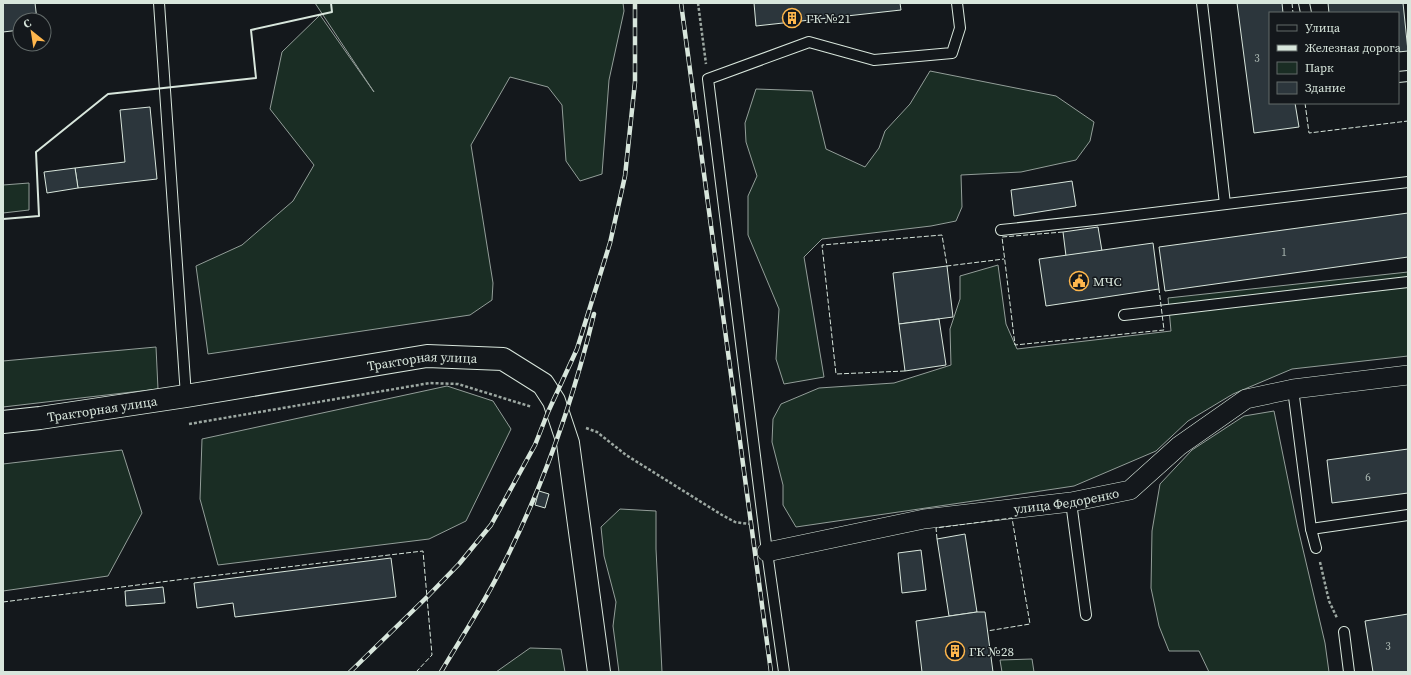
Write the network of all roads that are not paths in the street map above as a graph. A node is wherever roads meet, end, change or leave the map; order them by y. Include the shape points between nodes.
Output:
1 (159, 3) edge
2 (957, 3) edge
3 (1202, 3) edge
4 (1408, 182) edge
5 (1225, 204) junction
6 (1001, 230) dead end
7 (1408, 282) edge
8 (1124, 315) dead end
9 (1408, 375) edge
10 (1293, 389) junction
11 (186, 396) junction
12 (3, 422) edge
13 (1071, 502) junction
14 (1408, 515) edge
15 (1311, 529) junction
16 (1316, 548) road end
17 (767, 552) junction
18 (1086, 615) dead end
19 (1344, 632) road end
20 (599, 672) edge
21 (784, 672) edge
22 (1349, 672) edge

1 - 11 lane
2 - 17 lane via 960,28 952,53 874,60 809,42 708,79
3 - 5 lane
4 - 5 lane
5 - 6 lane
7 - 8 lane
9 - 10 street, улица Федоренко
10 - 13 street, улица Федоренко via 1246,399 1179,446 1130,490
10 - 15 lane
11 - 12 main road, Тракторная улица
11 - 20 main road, Тракторная улица via 427,356 503,359 543,384 554,401 568,443
13 - 17 street, улица Федоренко via 924,519
13 - 18 lane
14 - 15 lane
15 - 16 lane
17 - 21 lane
19 - 22 lane

